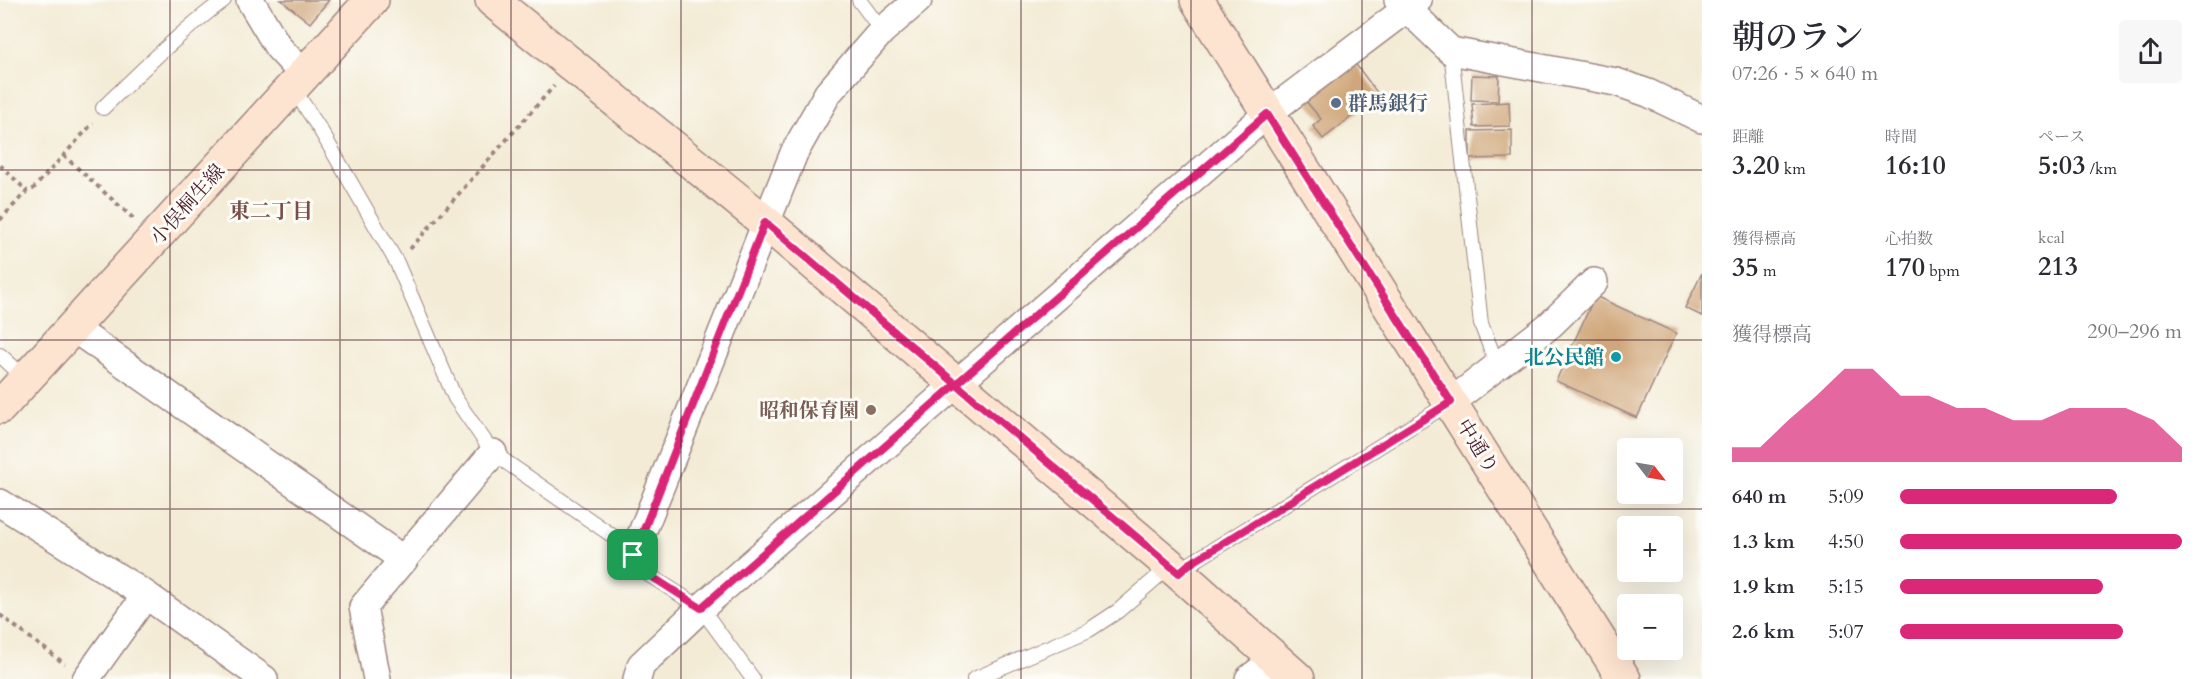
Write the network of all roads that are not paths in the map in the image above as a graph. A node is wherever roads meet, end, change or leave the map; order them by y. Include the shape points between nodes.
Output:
1 (224, 0) edge
2 (250, 0) edge
3 (372, 0) edge
4 (492, 0) edge
5 (859, 0) edge
6 (918, 0) edge
7 (1197, 0) edge
8 (1407, 3) edge
9 (882, 31) junction
10 (1450, 51) junction
11 (298, 82) junction
12 (103, 108) road end
13 (1267, 114) junction
14 (1702, 119) edge
15 (765, 222) junction
16 (1594, 282) dead end
17 (73, 328) junction
18 (0, 355) edge
19 (1498, 367) junction
20 (26, 379) junction
21 (956, 384) junction
22 (1451, 402) junction
23 (0, 407) edge
24 (494, 453) junction
25 (0, 503) edge
26 (633, 555) junction
27 (404, 560) junction
28 (1174, 570) junction
29 (146, 595) junction
30 (701, 608) junction
31 (1287, 669) edge
32 (76, 672) edge
33 (264, 679) edge
34 (377, 679) edge
35 (637, 679) edge
36 (753, 679) edge
37 (974, 679) edge
38 (1249, 679) edge
39 (1624, 679) edge

1 - 12 lane via 173,40
2 - 11 street
3 - 11 street, 小俣桐生線
4 - 15 street
5 - 9 lane
6 - 9 street
7 - 13 street, 中通り
8 - 10 street
8 - 13 street
9 - 15 street via 828,93 794,153
10 - 14 street via 1616,82
10 - 19 lane via 1481,324
11 - 17 street, 小俣桐生線
11 - 24 lane via 397,263 455,398
13 - 21 street
13 - 22 street, 中通り
15 - 21 street
15 - 26 street
16 - 19 street
17 - 20 street, 小俣桐生線
17 - 27 street
18 - 20 lane
19 - 22 street
20 - 23 street, 小俣桐生線
21 - 28 street
21 - 30 street
22 - 28 lane
22 - 39 street, 中通り
24 - 26 lane via 620,541
24 - 27 street
25 - 29 street
26 - 30 lane via 646,573
27 - 34 street via 363,607
28 - 31 street
28 - 37 lane via 1089,630
29 - 32 street
29 - 33 street
30 - 35 street via 641,665
30 - 36 lane
31 - 38 street

